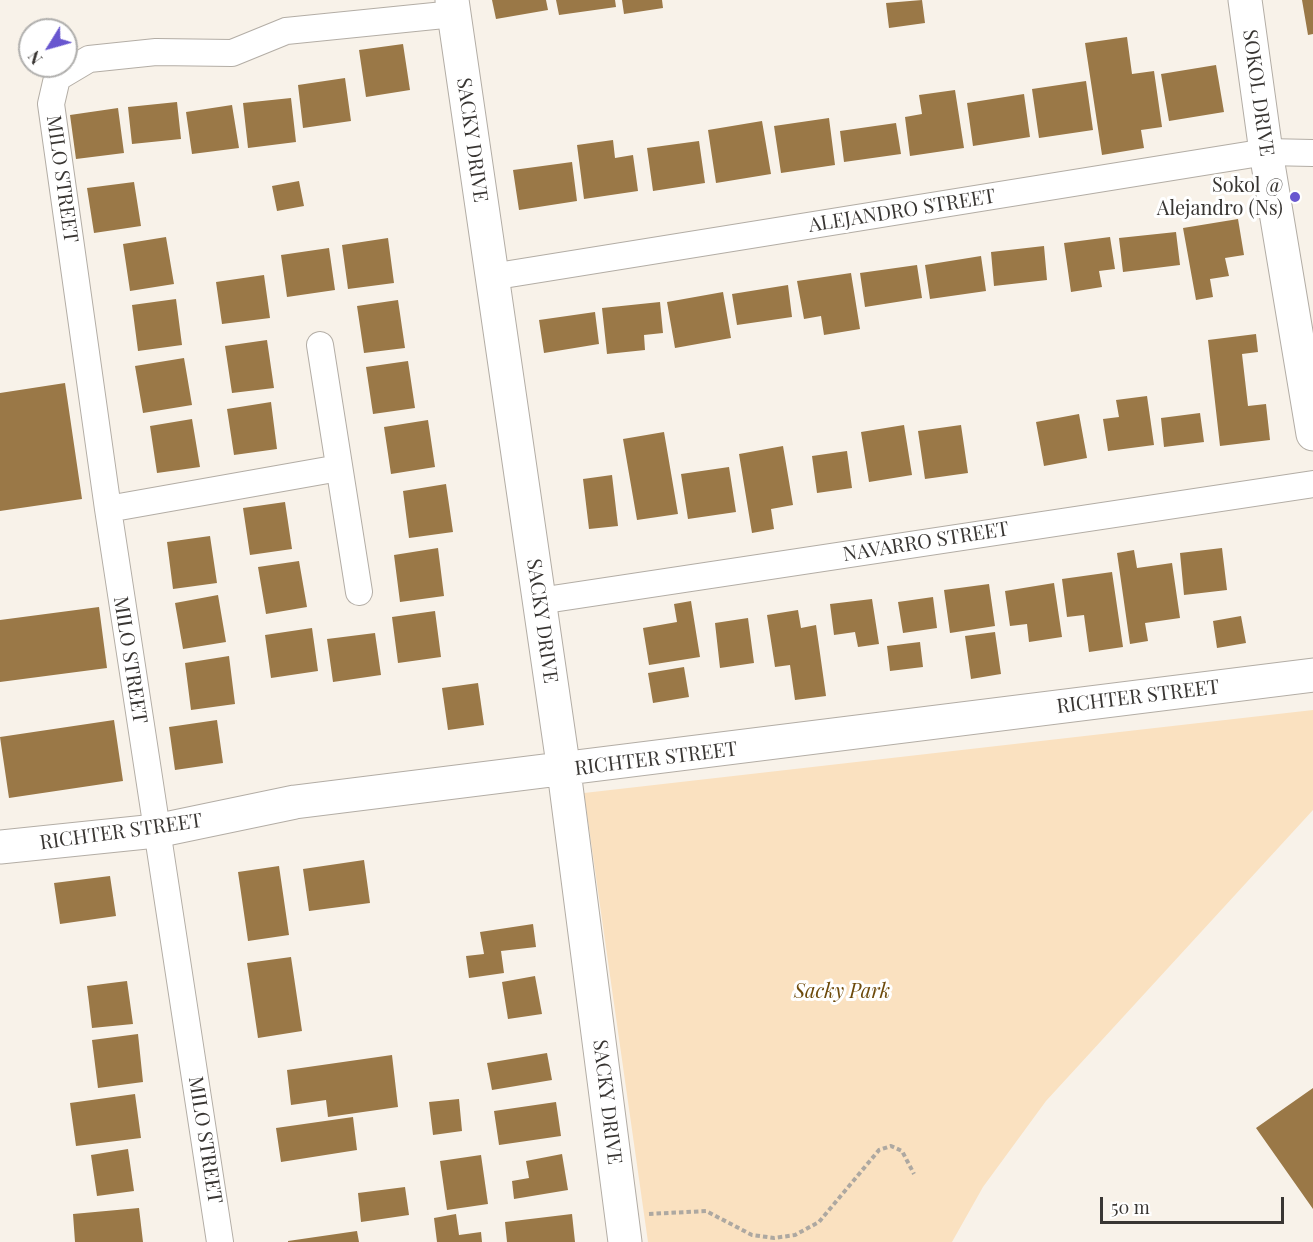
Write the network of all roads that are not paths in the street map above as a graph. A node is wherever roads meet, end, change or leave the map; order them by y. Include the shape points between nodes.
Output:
1 (1245, 0) edge
2 (453, 7) edge
3 (1266, 152) junction
4 (1313, 153) edge
5 (491, 277) junction
6 (320, 345) dead end
7 (1313, 434) edge
8 (339, 468) junction
9 (1313, 484) edge
10 (108, 509) junction
11 (359, 592) dead end
12 (539, 601) junction
13 (1313, 675) edge
14 (564, 771) junction
15 (156, 831) junction
16 (0, 847) edge
17 (623, 1230) edge
18 (220, 1242) edge

1 - 3 street, SOKOL DRIVE
2 - 5 street, SACKY DRIVE
2 - 10 street, MILO STREET via 286,31 232,53 156,52 89,60 57,78 51,104
3 - 4 street, ALEJANDRO STREET
3 - 5 street, ALEJANDRO STREET
3 - 7 street, SOKOL DRIVE
5 - 12 street, SACKY DRIVE
6 - 8 street
8 - 10 street
8 - 11 street
9 - 12 street, NAVARRO STREET
10 - 15 street, MILO STREET
12 - 14 street, SACKY DRIVE
13 - 14 street, RICHTER STREET
14 - 15 street, RICHTER STREET via 295,802
14 - 17 street, SACKY DRIVE
15 - 16 street, RICHTER STREET
15 - 18 street, MILO STREET

